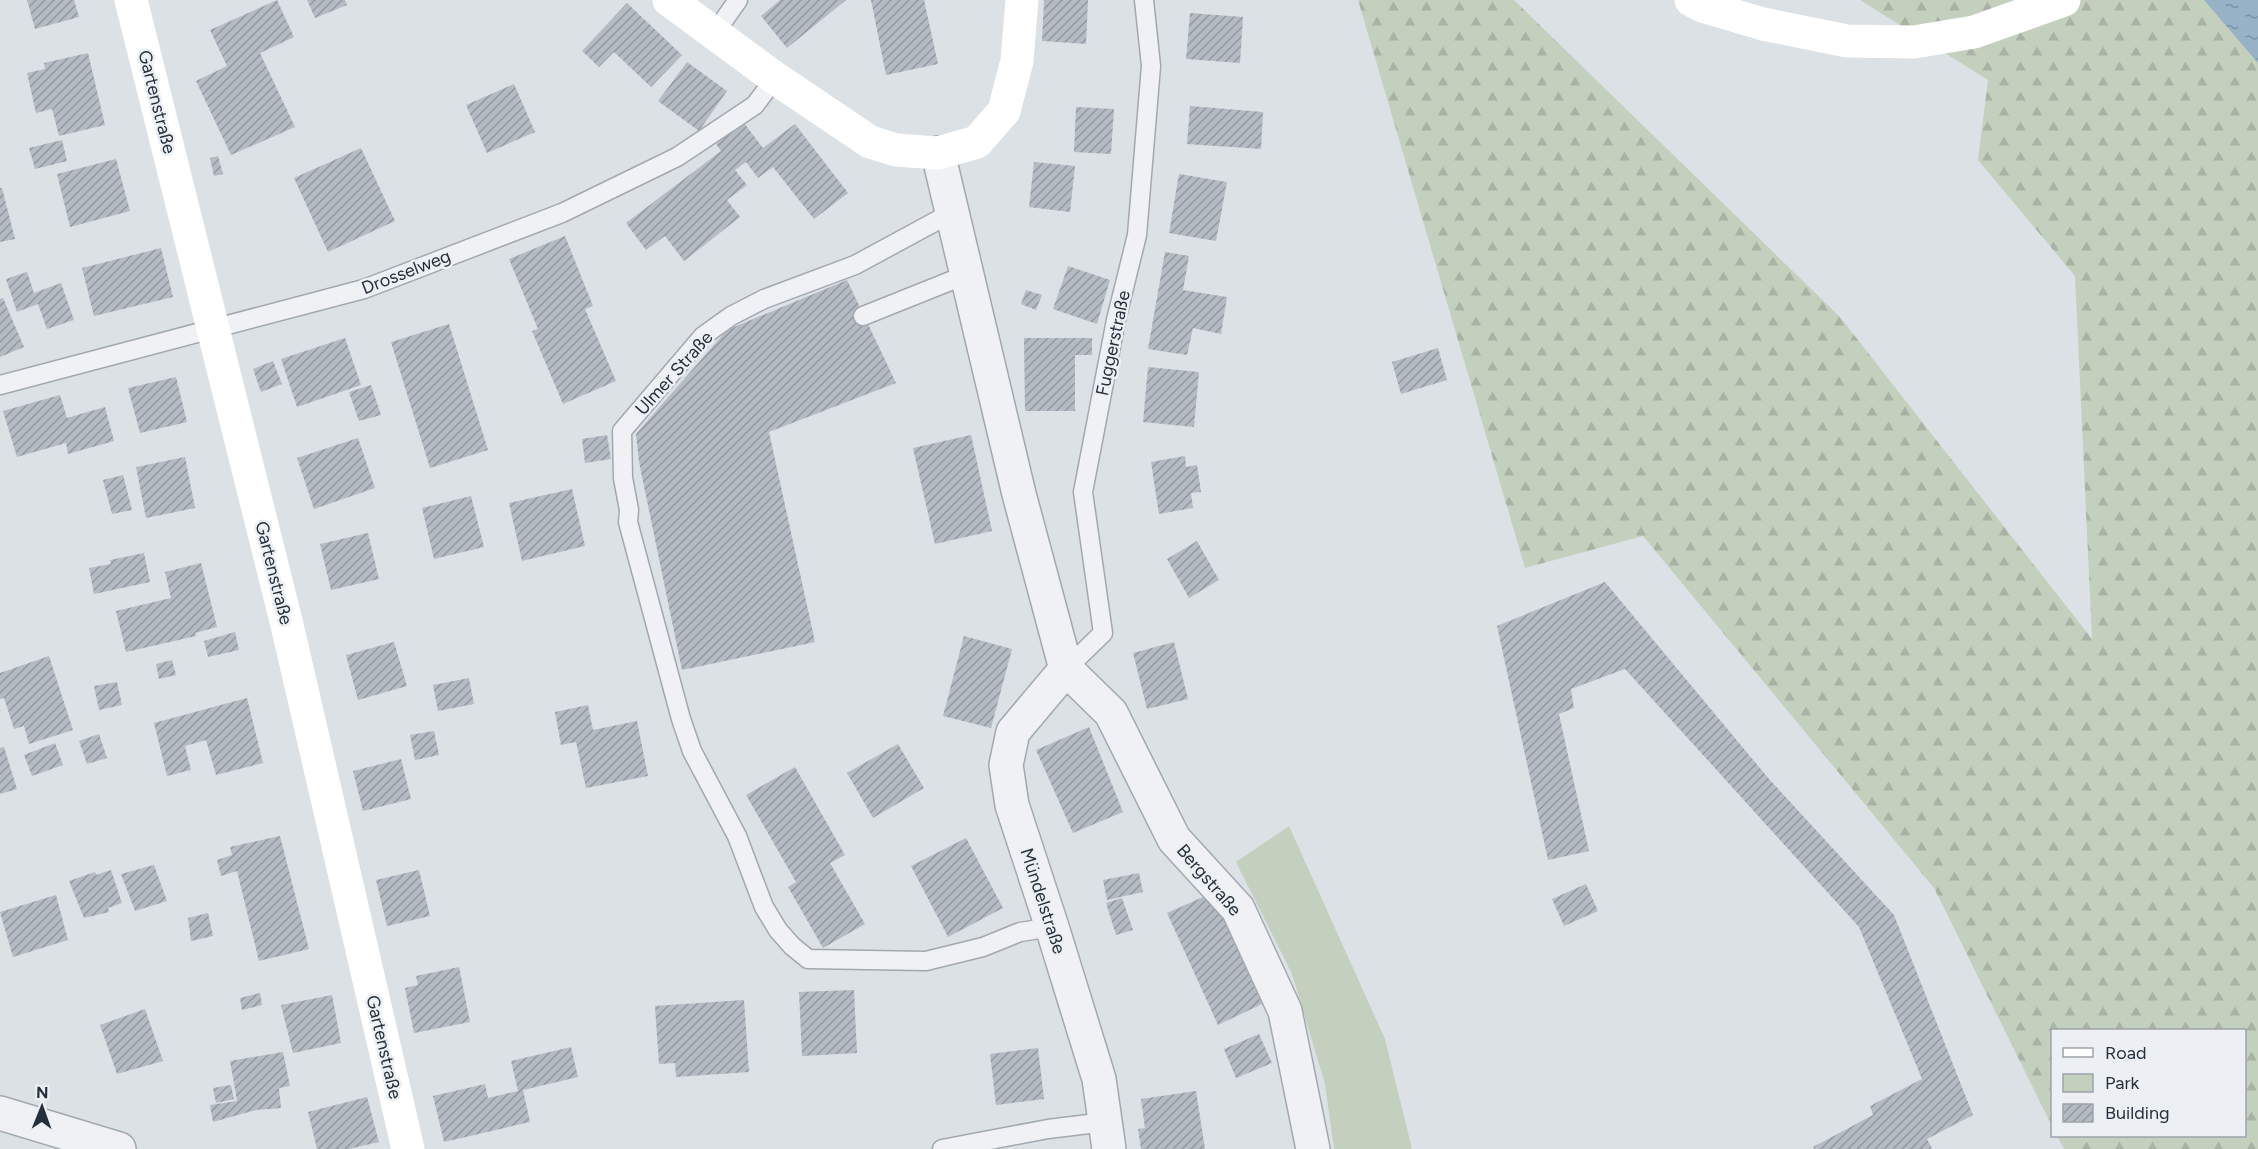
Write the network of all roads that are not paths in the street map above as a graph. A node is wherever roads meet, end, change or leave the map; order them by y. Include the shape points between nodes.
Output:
1 (131, 0) edge
2 (669, 0) edge
3 (738, 0) edge
4 (1022, 0) edge
5 (1144, 0) edge
6 (2064, 0) edge
7 (1696, 3) edge
8 (714, 34) junction
9 (775, 78) junction
10 (938, 153) junction
11 (953, 212) junction
12 (968, 274) junction
13 (863, 316) dead end
14 (213, 329) junction
15 (0, 384) edge
16 (1066, 669) junction
17 (1053, 927) junction
18 (0, 1113) edge
19 (1107, 1136) edge
20 (118, 1149) edge
21 (408, 1149) edge
22 (942, 1149) edge
23 (1313, 1149) edge

1 - 14 main road, Gartenstraße
2 - 8 main road
3 - 8 lane
4 - 10 main road via 1017,61 1004,111 977,142
5 - 16 lane, Fuggerstraße via 1151,66 1137,235 1116,320 1083,492 1103,633
6 - 7 main road via 1974,32 1914,42 1847,40 1763,24
8 - 9 main road
9 - 10 main road via 870,142 896,150
9 - 14 lane, Drosselweg via 755,105 677,157 562,213 364,289
10 - 11 street
11 - 12 street
11 - 17 lane, Ulmer Straße via 855,265 764,299 703,336 621,431 628,522 692,751 737,836 764,907 792,946 808,959 926,961 982,947 1020,932
12 - 13 lane
12 - 16 street via 1018,494
14 - 15 lane, Drosselweg
14 - 21 main road, Gartenstraße via 287,625
16 - 17 street, Mündelstraße via 1013,732 1006,765 1012,805
16 - 23 street, Bergstraße via 1111,713 1174,838 1238,909 1285,1011
17 - 19 street, Mündelstraße via 1099,1079
18 - 20 street
19 - 22 lane via 1048,1129

